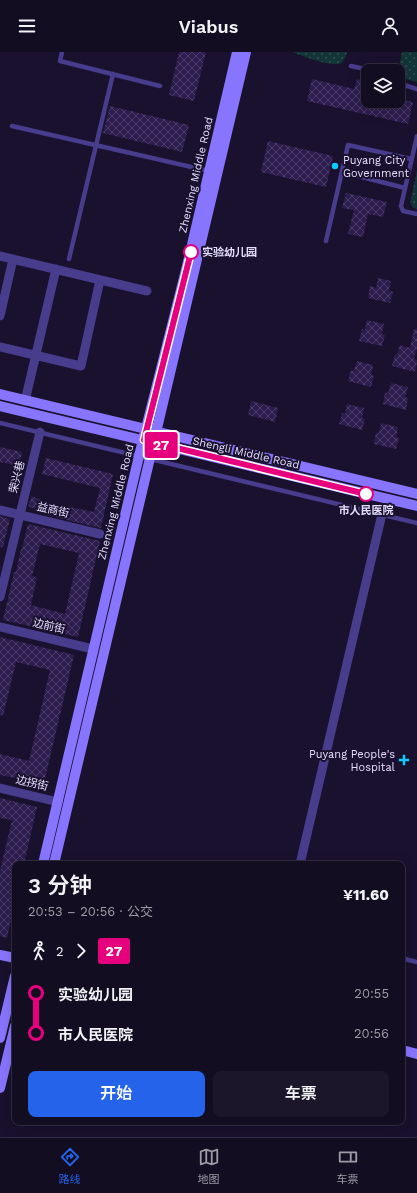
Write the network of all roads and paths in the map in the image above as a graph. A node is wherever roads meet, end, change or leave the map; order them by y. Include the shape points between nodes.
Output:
1 (62, 52) edge
2 (237, 52) edge
3 (246, 52) edge
4 (351, 66) dead end
5 (361, 68) edge
6 (113, 74) junction
7 (405, 85) edge
8 (160, 86) dead end
9 (417, 89) edge
10 (12, 126) dead end
11 (417, 136) edge
12 (96, 145) junction
13 (412, 159) junction
14 (209, 172) junction
15 (342, 172) junction
16 (405, 188) junction
17 (417, 214) edge
18 (326, 241) dead end
19 (0, 256) edge
20 (13, 259) junction
21 (69, 259) dead end
22 (56, 269) junction
23 (100, 280) junction
24 (147, 291) dead end
25 (0, 316) edge
26 (0, 347) edge
27 (36, 356) junction
28 (0, 394) edge
29 (25, 400) junction
30 (0, 406) edge
31 (0, 423) edge
32 (146, 429) junction
33 (40, 432) junction
34 (158, 432) junction
35 (144, 440) junction
36 (155, 443) junction
37 (139, 456) junction
38 (151, 459) junction
39 (417, 494) edge
40 (417, 506) edge
41 (0, 510) edge
42 (382, 514) junction
43 (20, 515) junction
44 (417, 523) edge
45 (100, 534) dead end
46 (0, 597) edge
47 (0, 627) edge
48 (94, 649) junction
49 (0, 788) edge
50 (58, 802) junction
51 (43, 861) edge
52 (55, 861) edge
53 (301, 861) edge
54 (0, 955) edge
55 (12, 957) edge
56 (405, 959) dead end
57 (417, 962) edge
58 (12, 988) edge
59 (0, 1038) edge
60 (12, 1038) edge
61 (405, 1051) edge
62 (417, 1054) edge
63 (0, 1088) edge

1 - 6 lane via 60,61
2 - 14 street, Zhenxing Middle Road
3 - 34 street, Zhenxing Middle Road
4 - 5 lane
6 - 8 lane
6 - 12 lane
7 - 9 lane
10 - 12 lane
11 - 13 lane
12 - 14 lane
12 - 21 lane
13 - 15 lane via 348,145
13 - 16 lane
14 - 32 street, Zhenxing Middle Road
15 - 16 lane
15 - 18 lane
16 - 17 lane via 401,206 403,211
19 - 20 street
20 - 22 street
20 - 25 street
22 - 23 street
22 - 27 street
23 - 24 street
23 - 27 street via 81,366
26 - 27 street
27 - 29 street
28 - 29 street, Shengli Middle Road
29 - 32 street, Shengli Middle Road
30 - 35 street, Shengli Middle Road
31 - 33 lane
32 - 34 street, Shengli Middle Road
32 - 35 street, Zhenxing Middle Road
33 - 37 lane
33 - 43 street, 荣兴巷
34 - 36 street, Zhenxing Middle Road
34 - 39 street, Shengli Middle Road
35 - 36 street, Shengli Middle Road
35 - 37 street, Zhenxing Middle Road
36 - 38 street, Zhenxing Middle Road
36 - 40 street, Shengli Middle Road
37 - 38 lane
37 - 48 street, Zhenxing Middle Road
38 - 42 lane
38 - 52 street, Zhenxing Middle Road
41 - 43 street, 益商街
42 - 44 lane
42 - 53 street
43 - 45 street, 益商街
43 - 46 street, 荣兴巷
47 - 48 street, 边前街
48 - 50 street, Zhenxing Middle Road
49 - 50 street, 边拐街
50 - 51 street, Zhenxing Middle Road
54 - 55 street
56 - 57 lane
58 - 59 street
60 - 63 street
61 - 62 street

